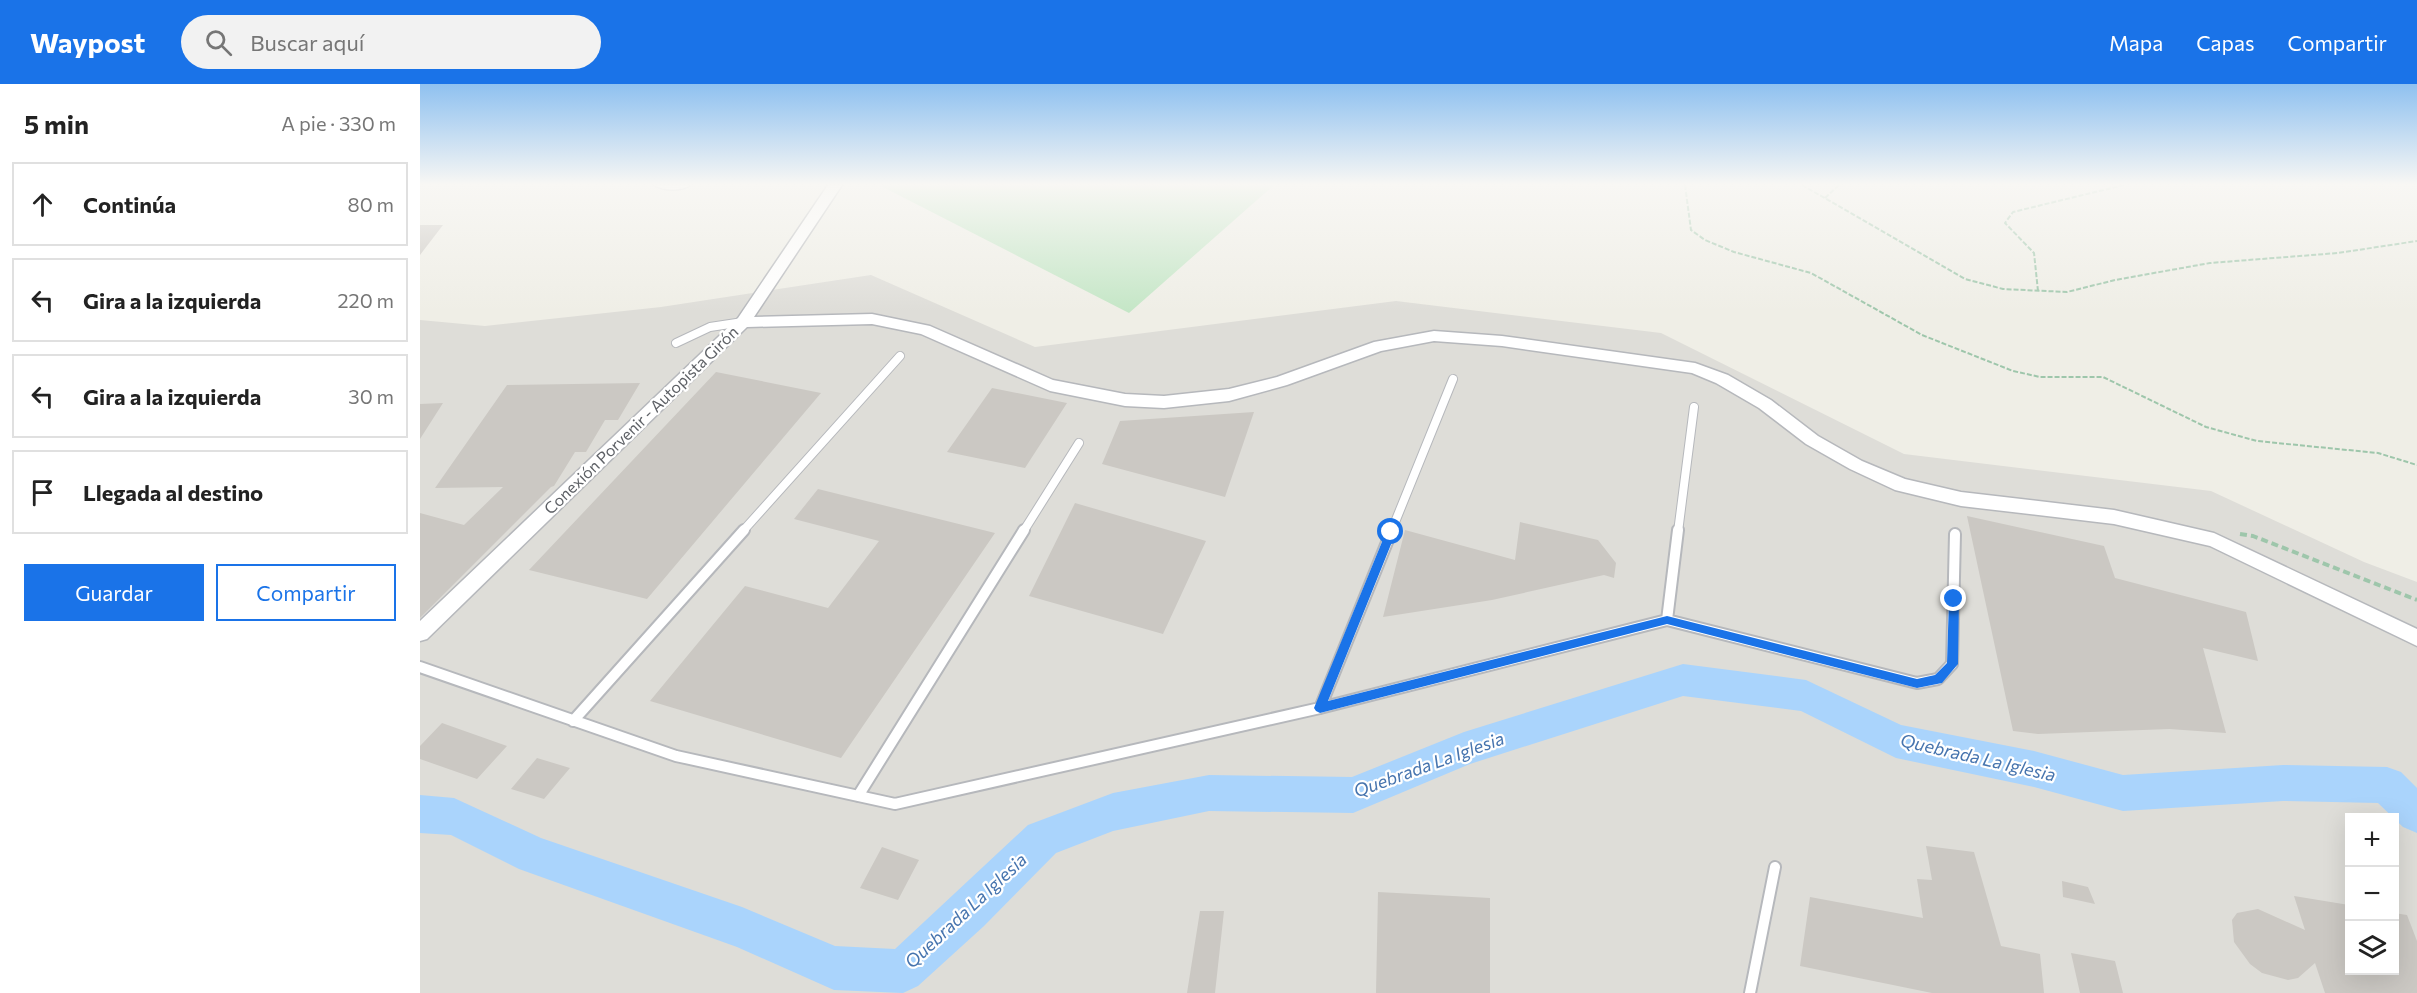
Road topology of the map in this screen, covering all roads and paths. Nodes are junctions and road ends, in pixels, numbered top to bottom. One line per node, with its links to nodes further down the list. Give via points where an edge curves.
1 (807, 227): 7 (street, Conexión Porvenir - Autopista Girón)
2 (1691, 227): 13 (path, via 1707,243 1811,273 1913,330 1987,362 2040,377 2103,377 2206,427 2257,441 2378,453)
3 (1876, 227): 6 (path, via 1965,279 2003,289)
4 (2009, 227): 6 (path, via 2034,253)
5 (2417, 241): 6 (path, via 2338,253 2210,264 2067,292)
6 (2038, 291)
7 (743, 322): 8 (lane, via 710,327); 15 (street, via 872,319 925,330 1050,385 1125,400 1164,402 1229,395 1379,346 1434,336 1502,341 1695,368 1765,404 1812,440 1856,465 1901,485 1960,498 2114,517); 18 (street, Conexión Porvenir - Autopista Girón)
8 (676, 343)
9 (900, 356): 22 (lane)
10 (1453, 378): 21 (lane)
11 (1694, 407): 17 (lane)
12 (1079, 443): 23 (lane)
13 (2417, 465)
14 (1955, 534): 17 (lane, via 1952,664 1938,680 1917,684)
15 (2214, 540): 16 (path, via 2231,532 2253,536); 19 (street)
16 (2417, 600)
17 (1667, 620): 21 (lane)
18 (420, 633)
19 (2417, 638)
20 (420, 667): 22 (lane)
21 (1320, 708): 23 (lane, via 895,804)
22 (573, 720): 23 (lane, via 675,756)
23 (858, 796)
24 (1775, 867): 25 (lane)
25 (1750, 993)

